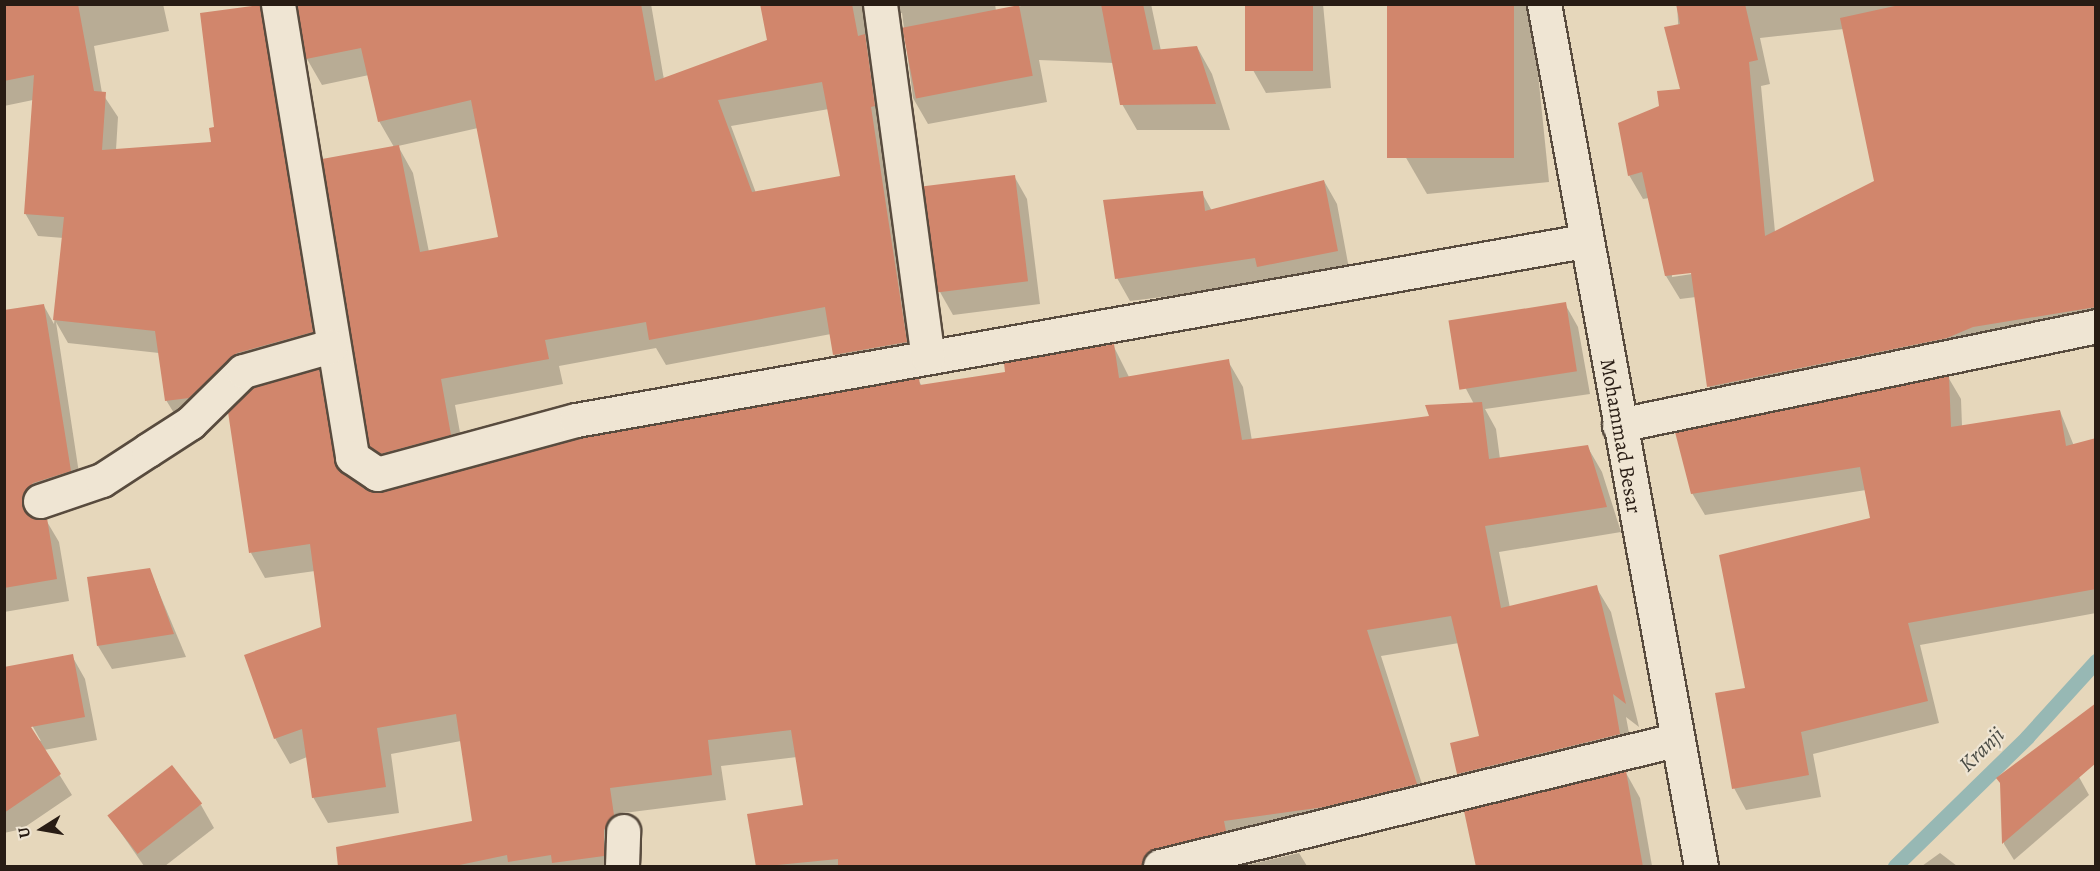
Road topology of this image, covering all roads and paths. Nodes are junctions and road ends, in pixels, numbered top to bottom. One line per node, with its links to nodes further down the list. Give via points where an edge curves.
1 (278, 4): 6 (street)
2 (880, 4): 7 (street)
3 (1544, 4): 4 (street, Mohammad Besar)
4 (1584, 241): 7 (street); 8 (street, Mohammad Besar)
5 (2096, 326): 8 (street)
6 (331, 346): 7 (street, via 352,457 377,474 576,420); 9 (street, via 243,371 190,423 102,480)
7 (928, 357)
8 (1619, 424): 10 (street, Mohammad Besar)
9 (40, 501)
10 (1675, 740): 13 (street); 14 (street, Mohammad Besar)
11 (623, 831): 12 (street)
12 (622, 867)
13 (1160, 867)
14 (1701, 867)

